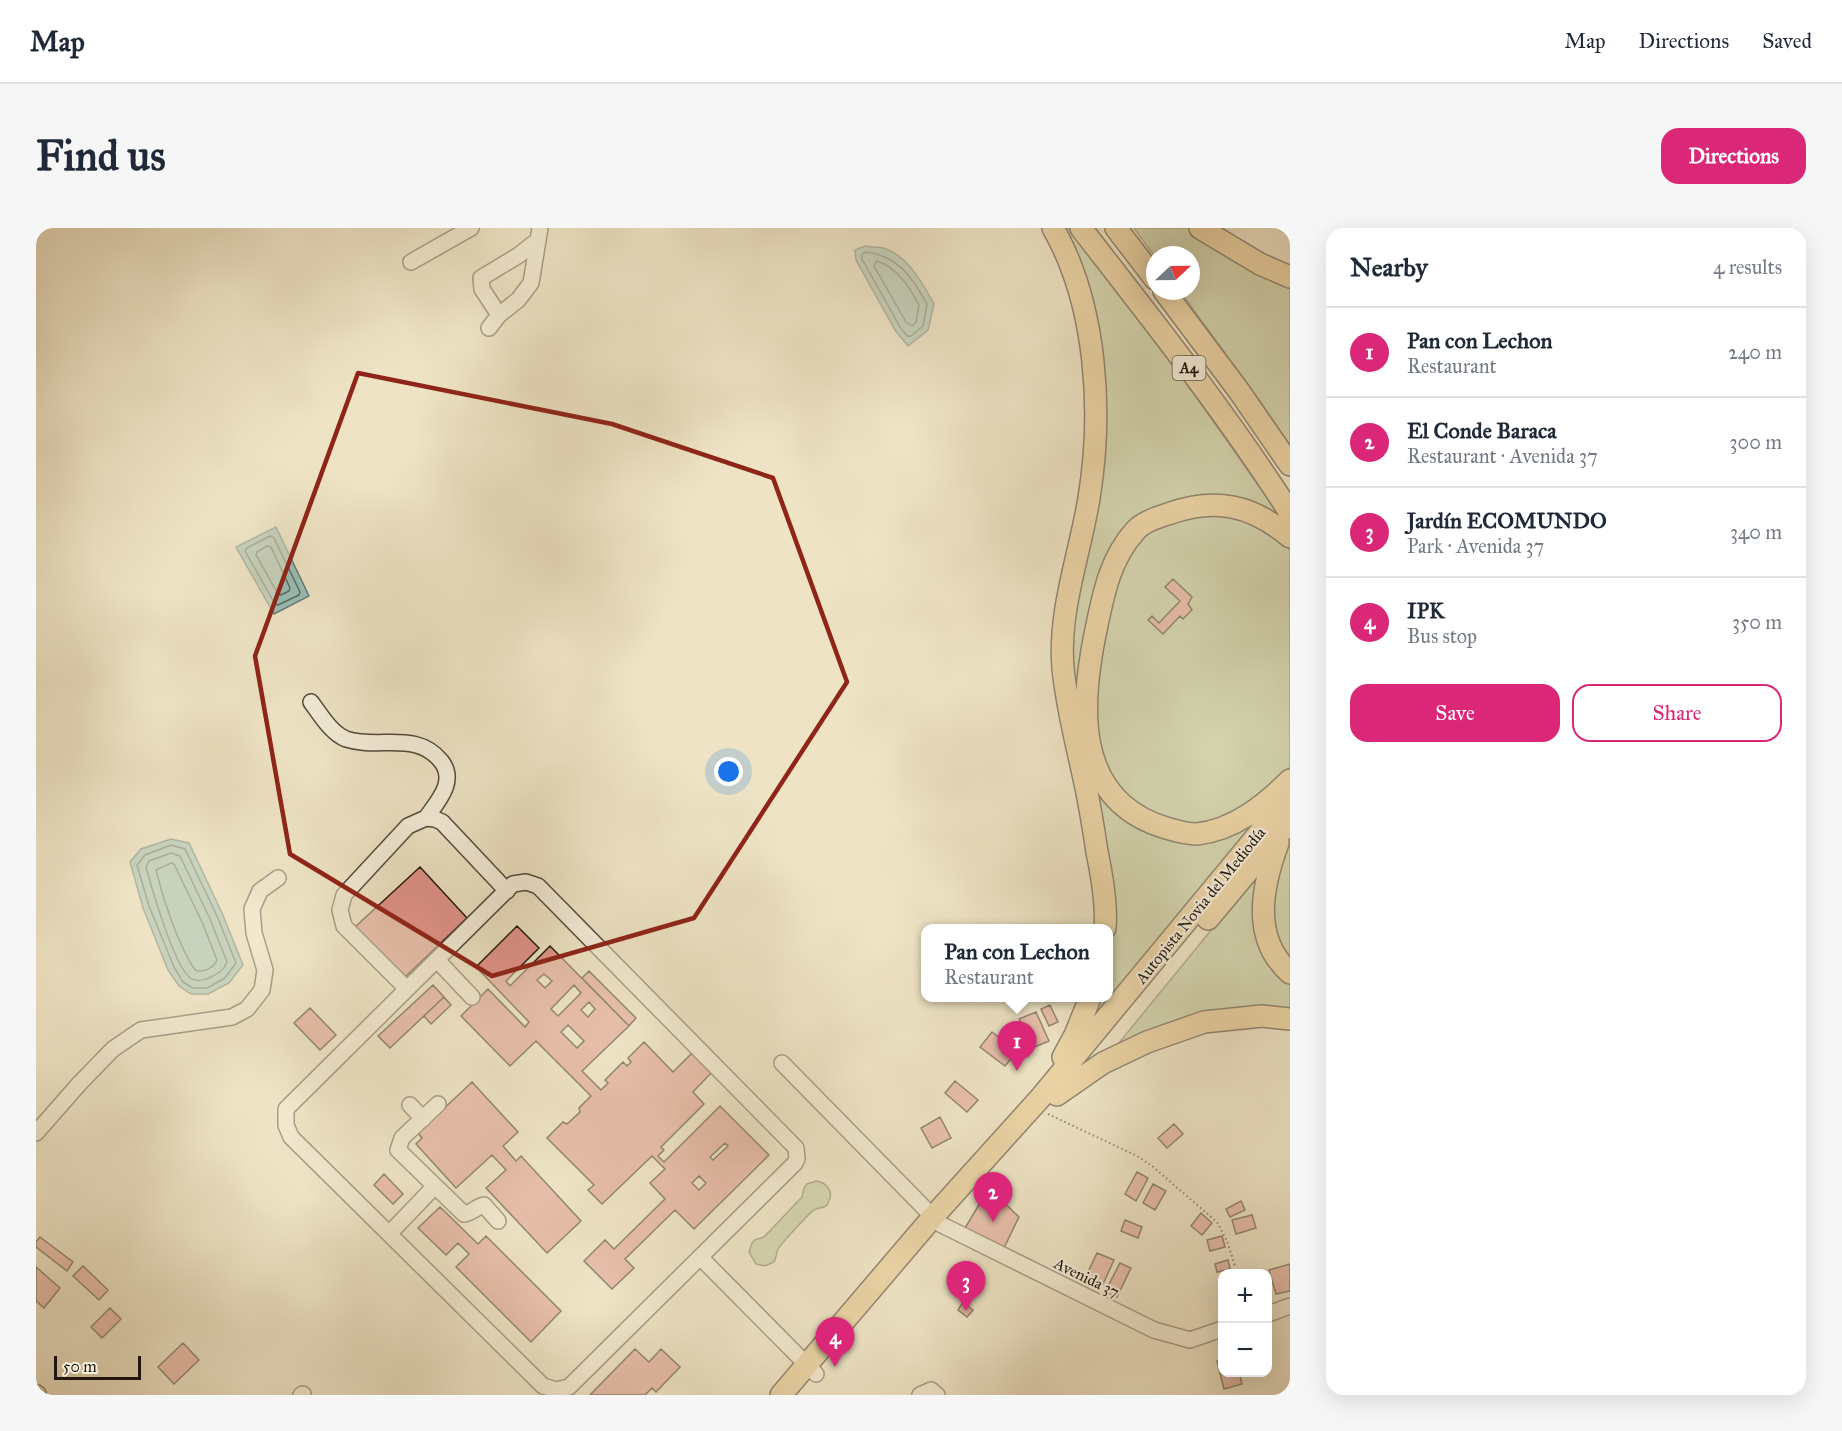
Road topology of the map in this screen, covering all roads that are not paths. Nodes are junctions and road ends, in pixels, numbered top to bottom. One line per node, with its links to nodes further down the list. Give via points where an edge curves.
1 (471, 228): 7 (street)
2 (1053, 228): 23 (highway, via 1075,279 1097,392 1089,499 1069,594 1063,645 1067,693 1102,880)
3 (1081, 228): 14 (highway, A4, via 1172,345)
4 (1116, 228): 8 (highway)
5 (1200, 228): 9 (highway)
6 (539, 234): 11 (street, via 531,283); 11 (street, via 519,255 481,278 482,289)
7 (411, 262)
8 (1146, 267)
9 (1290, 278)
10 (1171, 300): 13 (highway, A4)
11 (499, 315): 12 (street)
12 (489, 327)
13 (1290, 465)
14 (1290, 513)
15 (1290, 537): 17 (highway, via 1247,510 1226,506 1183,509 1138,528 1119,553 1106,583 1091,652 1087,734 1098,772 1119,803 1146,820 1176,831 1198,834 1225,826 1254,812)
16 (311, 702): 19 (street, via 344,738 420,744 432,751 448,776 445,791)
17 (1290, 780)
18 (1290, 796): 31 (highway, Autopista Novia del Mediodía)
19 (426, 818): 22 (street, via 441,822); 26 (street, via 408,826 344,895 340,910 344,926)
20 (1287, 824): 25 (highway, via 1264,888 1262,915 1270,947); 31 (highway, Autopista Novia del Mediodía)
21 (278, 878): 35 (street, via 260,891 252,909 254,933 265,970 262,990 247,1009 232,1017 141,1030 113,1049)
22 (507, 891): 24 (street); 40 (street, via 513,884 526,882 538,886 796,1148 795,1163)
23 (1105, 924)
24 (437, 960): 26 (street); 27 (street)
25 (1290, 973)
26 (407, 989): 39 (street, via 286,1109 291,1137)
27 (472, 998)
28 (1088, 1002): 31 (highway)
29 (1290, 1019): 31 (highway, via 1262,1016 1204,1022 1103,1063)
30 (782, 1063): 38 (street, Avenida 37)
31 (1047, 1101): 38 (highway, Autopista Novia del Mediodía)
32 (438, 1104): 34 (street)
33 (410, 1105): 34 (street)
34 (423, 1119): 36 (street, via 402,1138 399,1150)
35 (36, 1133)
36 (435, 1186): 37 (street, via 464,1214 484,1205); 39 (street)
37 (498, 1221)
38 (936, 1221): 43 (street, Avenida 37, via 1154,1330 1190,1340); 44 (highway, Autopista Novia del Mediodía)
39 (389, 1234): 40 (street, via 543,1386 556,1390 569,1387)
40 (700, 1257): 44 (street)
41 (1290, 1306): 42 (street)
42 (1272, 1313)
43 (1218, 1330)
44 (811, 1369): 45 (highway, Autopista Novia del Mediodía); 46 (highway, Autopista Novia del Mediodía)
45 (781, 1395)
46 (798, 1395)
47 (920, 1395): 48 (street, via 931,1390)
48 (937, 1395)

